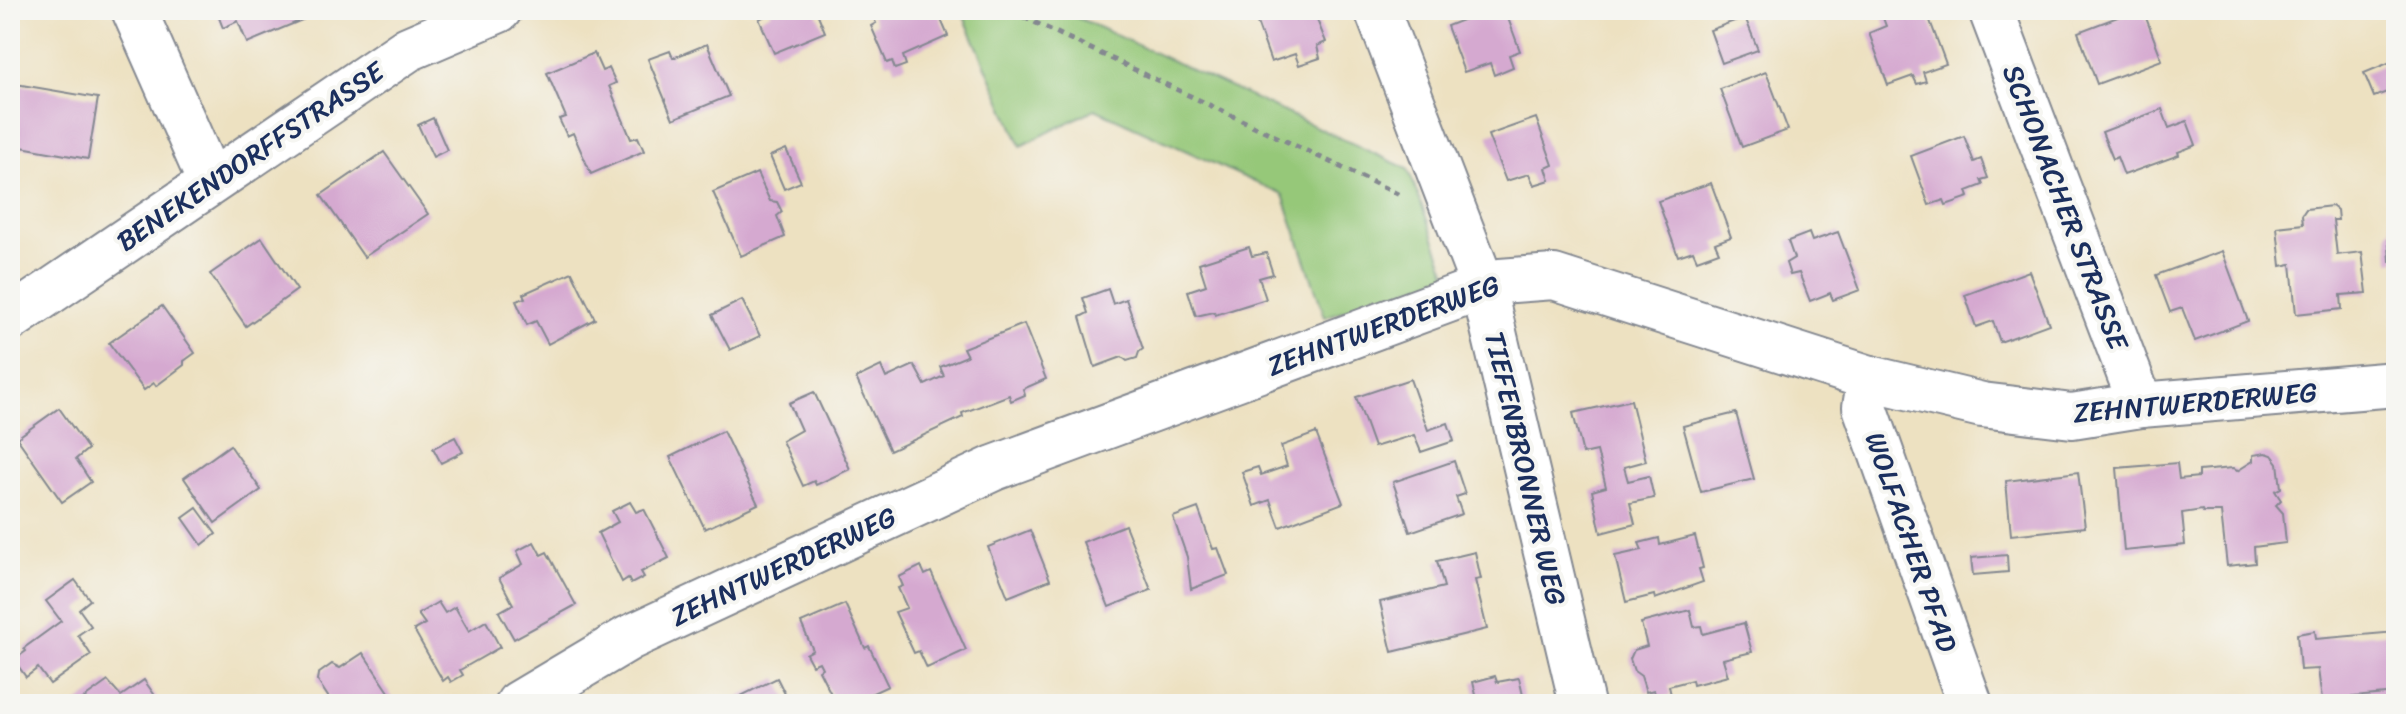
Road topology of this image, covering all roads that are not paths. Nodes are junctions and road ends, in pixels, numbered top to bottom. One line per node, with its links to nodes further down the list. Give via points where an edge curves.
1 (134, 10): 5 (street)
2 (499, 10): 5 (street, BENEKENDORFFSTRASSE, via 408,49)
3 (1377, 10): 6 (street, TIEFENBRONNER WEG)
4 (1991, 10): 10 (street, SCHONACHER STRASSE)
5 (210, 182): 7 (street, BENEKENDORFFSTRASSE)
6 (1483, 286): 8 (street, ZEHNTWERDERWEG, via 1554,277); 11 (street, ZEHNTWERDERWEG, via 994,468 629,638); 12 (street, TIEFENBRONNER WEG)
7 (10, 319)
8 (1870, 378): 10 (street, ZEHNTWERDERWEG, via 1982,405 2072,416); 13 (street, WOLFACHER PFAD, via 1865,407)
9 (2396, 384): 10 (street, ZEHNTWERDERWEG)
10 (2141, 405)
11 (518, 704)
12 (1582, 704)
13 (1970, 704)

